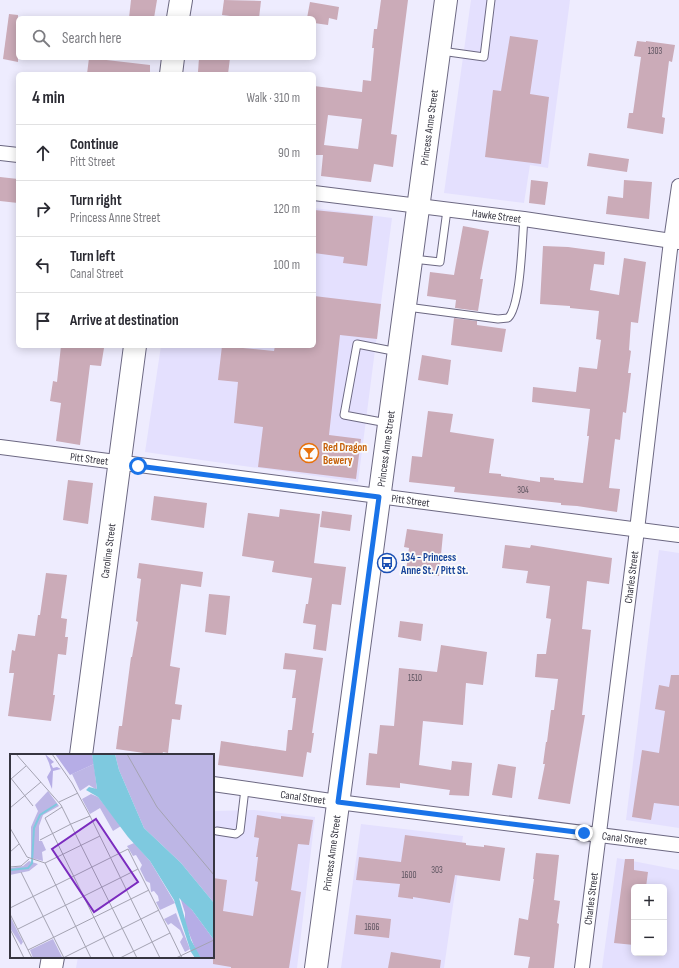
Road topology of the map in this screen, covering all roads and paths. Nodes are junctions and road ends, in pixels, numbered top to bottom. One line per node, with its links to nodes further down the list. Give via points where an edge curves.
1 (181, 0): 4 (main road)
2 (446, 0): 5 (main road, Princess Anne Street)
3 (491, 0): 5 (lane, via 484,57)
4 (178, 16)
5 (438, 50): 12 (main road, Princess Anne Street)
6 (173, 60): 7 (main road)
7 (171, 72)
8 (0, 153): 9 (street)
9 (16, 155)
10 (679, 186): 15 (street, Charles Street)
11 (316, 193): 12 (street, Hawke Street)
12 (418, 207): 13 (street, Hawke Street); 16 (main road, Princess Anne Street)
13 (447, 210): 14 (street, Hawke Street); 16 (lane, via 440,262)
14 (524, 219): 15 (street, Hawke Street); 17 (lane, via 518,288 514,307 508,318 498,319)
15 (675, 241): 24 (street, Charles Street)
16 (411, 259): 17 (main road, Princess Anne Street)
17 (405, 306): 19 (main road, Princess Anne Street)
18 (135, 348): 22 (main road, Caroline Street)
19 (399, 352): 20 (main road, Princess Anne Street); 20 (lane, via 357,344 344,416)
20 (389, 424): 23 (main road, Princess Anne Street)
21 (0, 447): 22 (street, Pitt Street)
22 (119, 464): 23 (street, Pitt Street); 26 (main road, Caroline Street)
23 (379, 497): 24 (street, Pitt Street); 29 (main road, Princess Anne Street)
24 (637, 530): 25 (street, Pitt Street); 31 (street, Charles Street)
25 (679, 535)
26 (81, 754)
27 (214, 784): 28 (street, Canal Street)
28 (246, 789): 29 (street, Canal Street); 30 (lane, via 240,831 236,834)
29 (338, 802): 31 (street, Canal Street); 35 (main road, Princess Anne Street)
30 (217, 831)
31 (599, 835): 32 (street, Canal Street); 36 (street, Charles Street)
32 (679, 846)
33 (53, 958): 34 (main road)
34 (51, 968)
35 (316, 968)
36 (582, 968)

